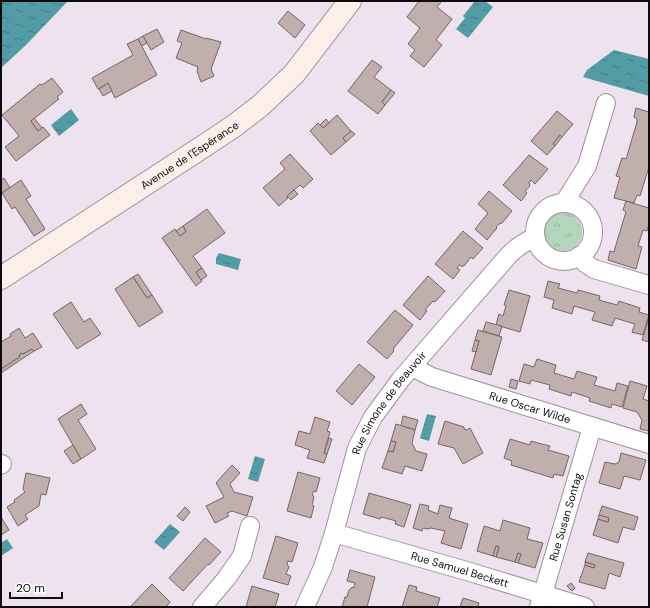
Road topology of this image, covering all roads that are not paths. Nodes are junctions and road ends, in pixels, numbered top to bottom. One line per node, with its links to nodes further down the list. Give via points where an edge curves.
1 (350, 1): 6 (street, Avenue de l'Espérance, via 294,74 255,110 218,137)
2 (606, 103): 3 (street, via 587,166)
3 (564, 203): 4 (street, via 555,204 541,214 537,221); 5 (street, via 581,208 591,223 591,242)
4 (535, 237): 5 (street, via 544,253 552,258 570,260); 8 (street, Rue Simone de Beauvoir, via 524,242 508,256)
5 (579, 256): 7 (street, via 594,269)
6 (1, 278)
7 (649, 285)
8 (412, 367): 9 (street, Rue Oscar Wilde, via 432,377); 12 (street, Rue Simone de Beauvoir, via 374,417 357,448)
9 (592, 427): 10 (street, Rue Oscar Wilde); 13 (street, Rue Susan Sontag)
10 (649, 444)
11 (250, 526): 14 (street, via 242,556)
12 (334, 533): 13 (street, Rue Samuel Beckett, via 470,572); 15 (street, Rue Simone de Beauvoir, via 323,567)
13 (541, 601): 16 (street, Rue Samuel Beckett)
14 (202, 607)
15 (305, 607)
16 (585, 607)

